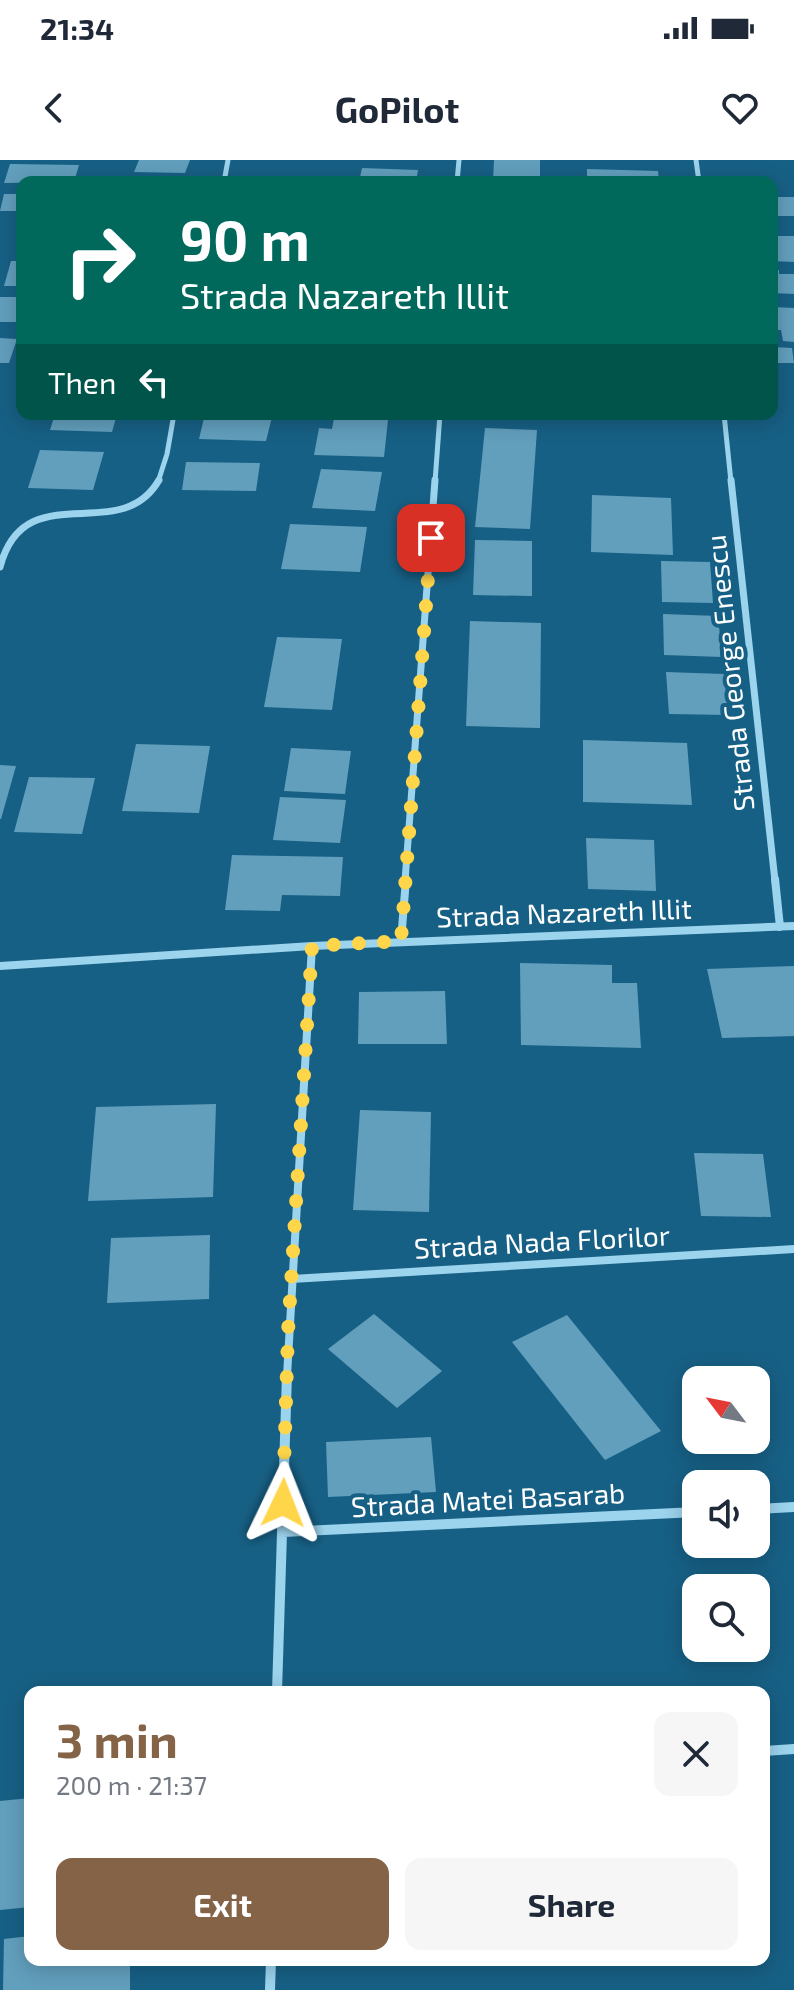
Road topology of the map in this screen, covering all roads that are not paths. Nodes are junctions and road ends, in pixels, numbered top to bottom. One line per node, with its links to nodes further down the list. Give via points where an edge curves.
1 (173, 420): 4 (street, via 161,475 152,491 125,510 23,525 7,544)
2 (440, 420): 7 (street)
3 (725, 420): 6 (street, Strada George Enescu)
4 (0, 567)
5 (794, 926): 6 (street, Strada Nazareth Illit)
6 (780, 927): 7 (street, Strada Nazareth Illit)
7 (401, 941): 8 (street, Strada Nazareth Illit)
8 (312, 946): 9 (street, Strada Nazareth Illit); 11 (street)
9 (0, 966)
10 (794, 1249): 11 (street, Strada Nada Florilor)
11 (292, 1279): 15 (street)
12 (794, 1507): 13 (street)
13 (770, 1508)
14 (682, 1513): 15 (street, Strada Matei Basarab)
15 (283, 1532): 16 (street)
16 (277, 1686)
17 (794, 1749): 18 (street)
18 (770, 1751)
19 (271, 1966): 20 (street)
20 (270, 1990)

